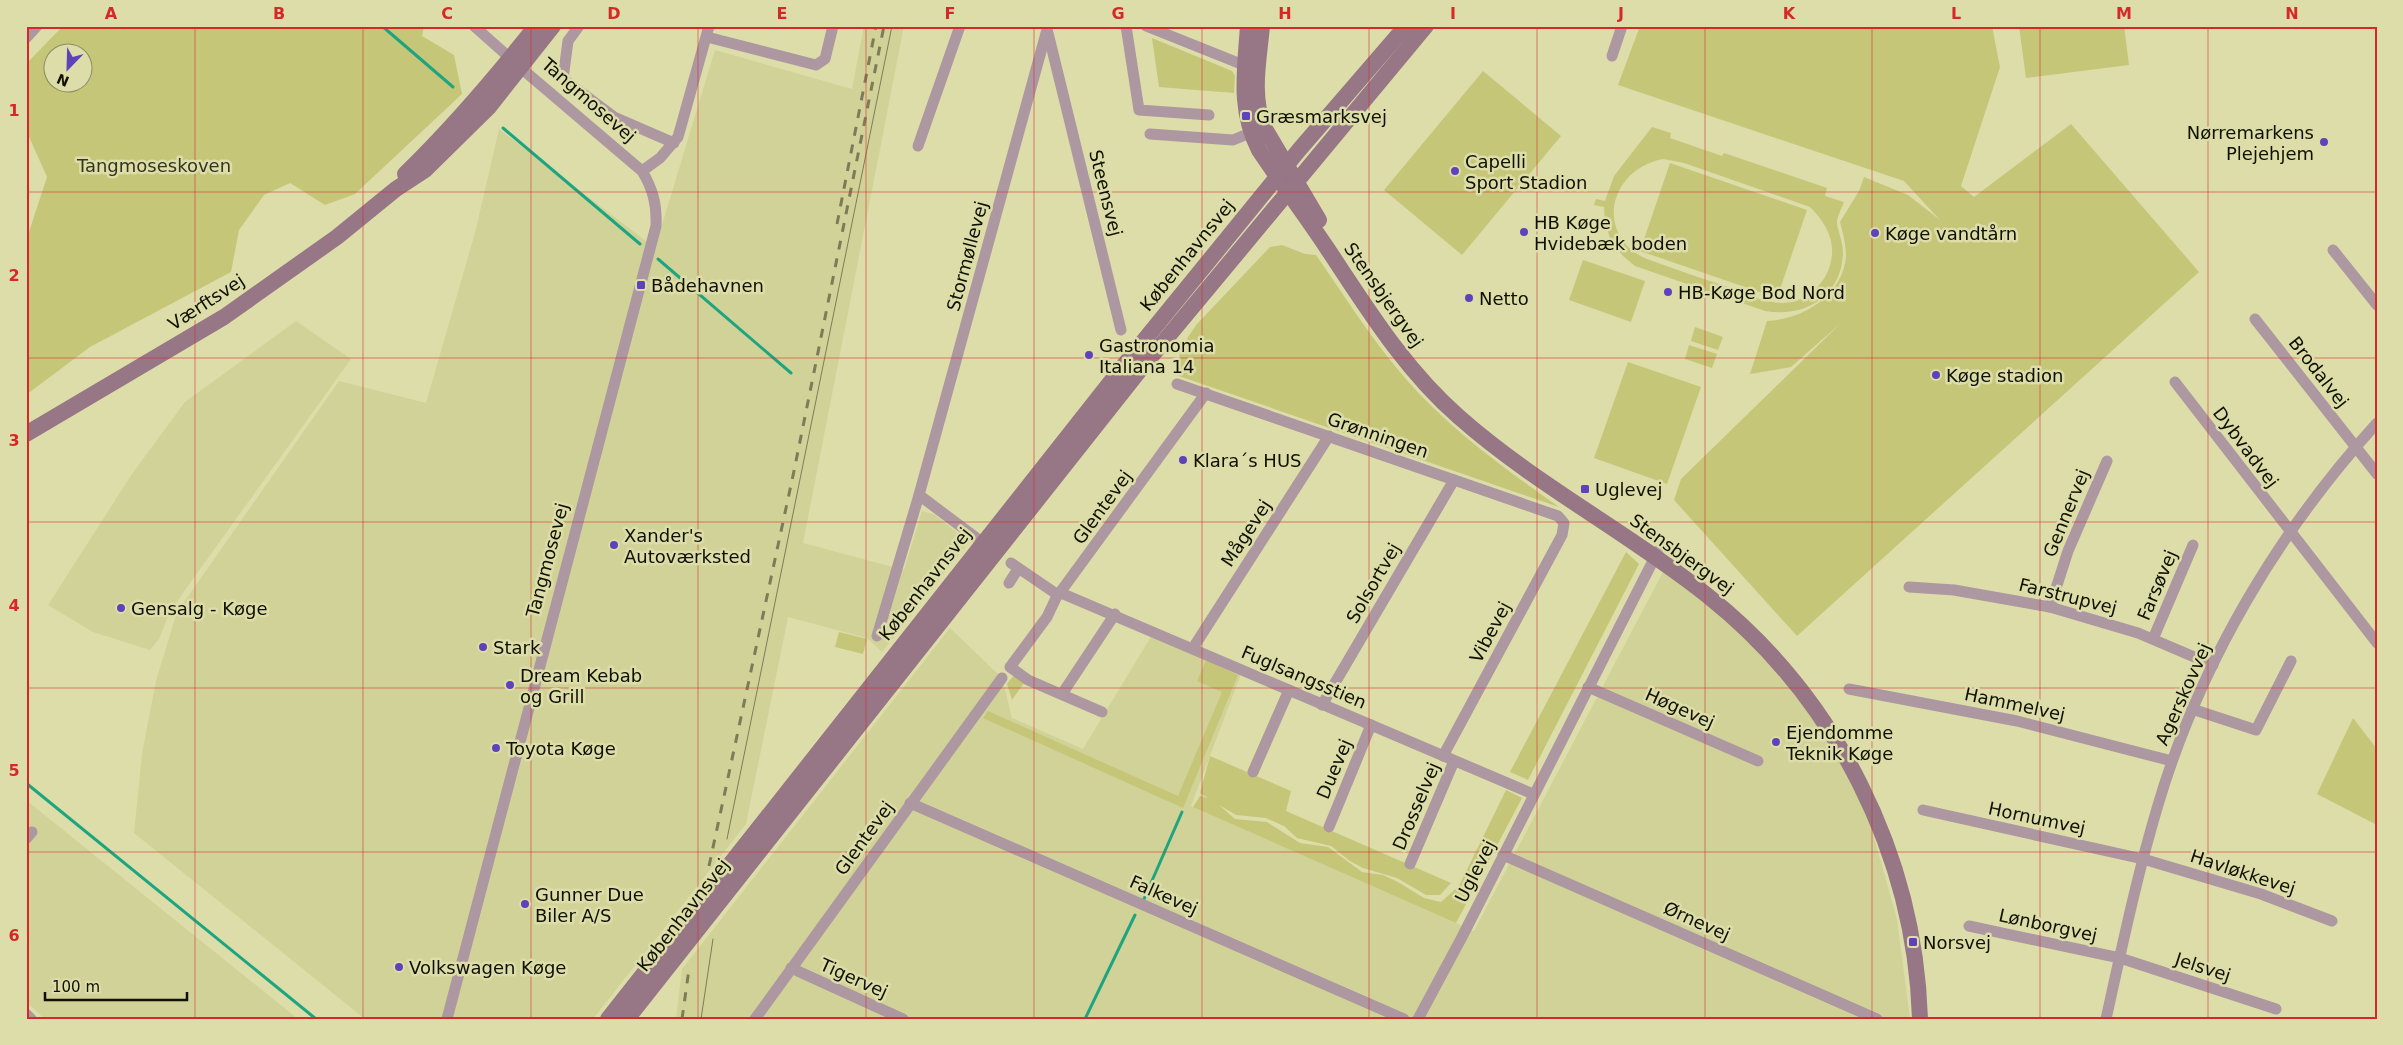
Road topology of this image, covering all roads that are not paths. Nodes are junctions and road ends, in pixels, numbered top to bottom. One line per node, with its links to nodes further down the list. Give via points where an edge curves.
1 (37, 26): 17 (street)
2 (474, 26): 19 (street)
3 (536, 26): 19 (street, Værftsvej)
4 (553, 26): 19 (street, Værftsvej)
5 (579, 26): 26 (street, Tangmosevej, via 568,41 563,79 614,117)
6 (833, 26): 16 (street, via 825,59 816,66)
7 (960, 26): 27 (street)
8 (1126, 26): 23 (street, via 1138,110)
9 (1146, 26): 22 (street)
10 (1248, 26): 22 (street)
11 (1262, 26): 22 (street)
12 (1406, 26): 28 (street, Københavnsvej)
13 (1426, 26): 30 (street, Københavnsvej)
14 (1622, 26): 18 (street)
15 (1048, 29): 20 (street, Steensvej); 21 (street, Stormøllevej)
16 (708, 32): 26 (street, via 683,123)
17 (26, 38)
18 (1612, 56)
19 (516, 63): 29 (street, Tangmosevej); 39 (street, Værftsvej, via 489,107 453,144 425,170 337,237 224,316)
20 (1056, 65): 21 (street); 34 (street, Steensvej)
21 (1038, 66): 45 (street, Stormøllevej)
22 (1252, 69): 24 (street, via 1245,110); 28 (street, via 1258,113)
23 (1209, 115)
24 (1250, 133): 25 (street, via 1233,140); 28 (street, via 1259,150)
25 (1150, 134)
26 (674, 142): 29 (street)
27 (918, 146)
28 (1282, 171): 30 (street, Stensbjergvej); 48 (street, Københavnsvej)
29 (642, 172): 90 (street, Tangmosevej, via 652,187 657,211 656,226)
30 (1292, 186): 50 (street, Stensbjergvej, via 1411,357 1464,410); 92 (street, Københavnsvej, via 1136,375)
31 (2334, 250): 32 (street)
32 (2377, 305)
33 (2255, 319): 41 (street, Brodalvej)
34 (1121, 330)
35 (2175, 382): 47 (street, Dybvadvej)
36 (1177, 384): 37 (street, Grønningen)
37 (1206, 393): 40 (street, Grønningen); 53 (street, Glentevej)
38 (2377, 423): 41 (street, Agerskovvej)
39 (26, 434)
40 (1329, 436): 44 (street, Grønningen); 59 (street, Mågevej)
41 (2355, 447): 43 (street, Brodalvej); 47 (street, Agerskovvej)
42 (2107, 461): 54 (street, Gennervej, via 2068,551)
43 (2377, 474)
44 (1454, 480): 46 (street, Grønningen, via 1558,516); 67 (street, Solsortvej)
45 (919, 495): 48 (street); 56 (street, Stormøllevej)
46 (1564, 523): 71 (street, Vibevej, via 1562,535)
47 (2290, 533): 58 (street, Dybvadvej); 61 (street, Agerskovvej, via 2240,611)
48 (983, 542): 91 (street, Københavnsvej)
49 (2193, 545): 57 (street, Farsøvej)
50 (1657, 554): 63 (street, Uglevej); 98 (street, Stensbjergvej, via 1751,633 1790,676 1839,745 1867,797 1904,900 1914,946); 99 (street, Stensbjergvej, via 1712,588 1758,627 1794,666 1847,740 1892,834 1912,899 1922,945)
51 (1009, 583): 53 (street, Fuglsangsstien, via 1015,566)
52 (1909, 587): 54 (street, Farstrupvej, via 1954,590)
53 (1060, 594): 55 (street, Fuglsangsstien); 66 (street, Glentevej, via 1010,667 1028,680)
54 (2050, 607): 57 (street, Farstrupvej)
55 (1115, 614): 59 (street, Fuglsangsstien); 66 (street)
56 (878, 636)
57 (2153, 639): 61 (street, Farstrupvej)
58 (2377, 643)
59 (1194, 648): 65 (street, Fuglsangsstien)
60 (2291, 661): 68 (street, via 2256,730)
61 (2213, 665): 68 (street, Agerskovvej)
62 (1002, 678): 77 (street, Glentevej)
63 (1588, 687): 73 (street, Høgevej); 76 (street, Uglevej)
64 (1849, 689): 74 (street, Hammelvej, via 2017,721)
65 (1289, 690): 67 (street, Fuglsangsstien); 75 (street)
66 (1062, 694): 69 (street)
67 (1322, 705): 70 (street, Fuglsangsstien)
68 (2192, 709): 74 (street, Agerskovvej)
69 (1102, 712)
70 (1371, 726): 71 (street, Fuglsangsstien); 79 (street, Duevej)
71 (1443, 756): 72 (street, Fuglsangsstien)
72 (1454, 761): 76 (street, Fuglsangsstien); 82 (street, Drosselvej)
73 (1758, 761)
74 (2172, 762): 81 (street, Agerskovvej)
75 (1253, 772)
76 (1534, 794): 80 (street, Uglevej)
77 (910, 803): 86 (street, Glentevej); 95 (street, Falkevej)
78 (1922, 810): 81 (street, Hornumvej)
79 (1328, 827)
80 (1502, 855): 96 (street, Uglevej); 97 (street, Ørnevej)
81 (2143, 859): 83 (street, Havløkkevej, via 2261,894); 85 (street, Agerskovvej)
82 (1410, 864)
83 (2332, 921)
84 (1969, 926): 85 (street, Lønborgvej)
85 (2120, 958): 87 (street, Jelsvej); 100 (street, Agerskovvej)
86 (791, 968): 93 (street, Glentevej); 94 (street, Tigervej)
87 (2276, 1009)
88 (26, 1014): 89 (street)
89 (31, 1019)
90 (447, 1019)
91 (608, 1019)
92 (627, 1019)
93 (755, 1019)
94 (903, 1019)
95 (1404, 1019)
96 (1418, 1019)
97 (1877, 1019)
98 (1920, 1019)
99 (1928, 1019)
100 (2106, 1019)

